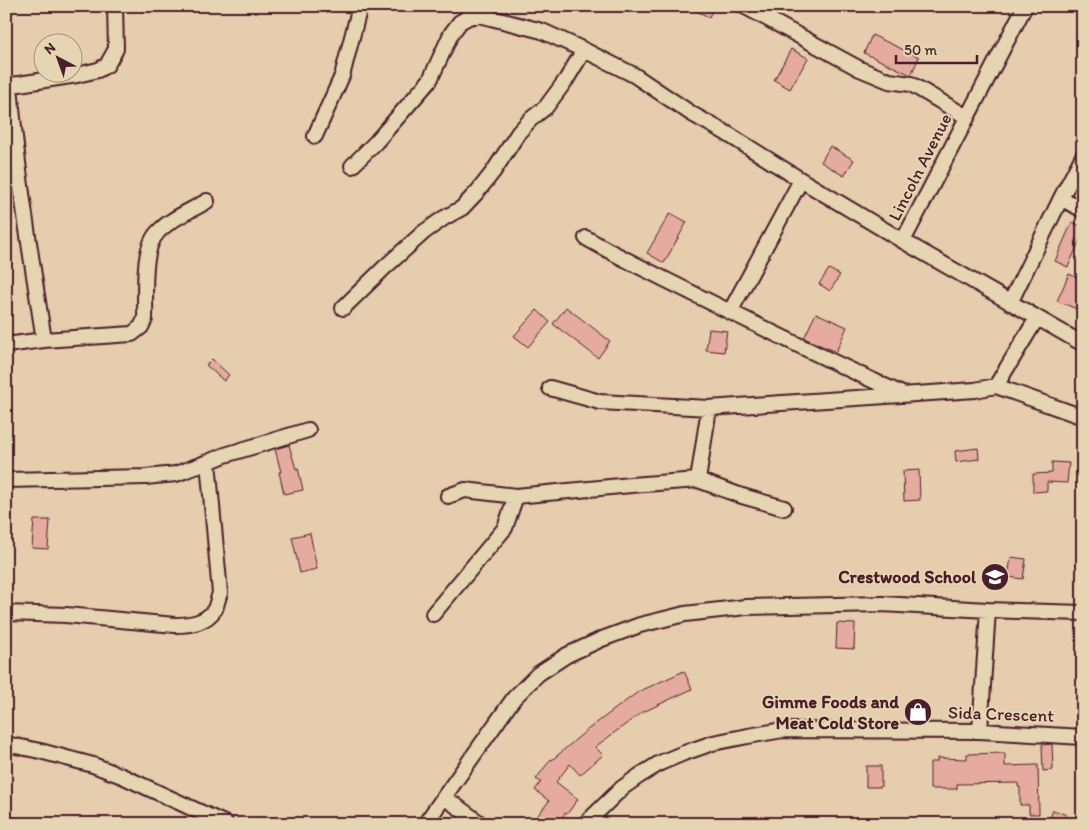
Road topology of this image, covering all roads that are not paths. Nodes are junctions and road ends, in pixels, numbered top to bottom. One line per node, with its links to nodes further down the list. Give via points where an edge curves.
1 (115, 6): 6 (street, via 116,49 107,65 98,70)
2 (360, 6): 8 (street, via 342,76)
3 (744, 6): 7 (street, via 860,69 889,81 911,84)
4 (1025, 6): 7 (street, Lincoln Avenue)
5 (584, 50): 10 (street, via 542,31 479,15 469,17 460,22 451,34 430,80); 11 (street, via 634,75); 18 (street, via 546,107 519,132 478,191 462,208 424,232)
6 (8, 86): 21 (street)
7 (967, 117): 16 (street, Lincoln Avenue)
8 (315, 136)
9 (1083, 156): 12 (street)
10 (352, 166)
11 (802, 180): 16 (street); 19 (street)
12 (1061, 198): 14 (street); 17 (street)
13 (207, 202): 21 (street, via 171,221 157,233 150,245 146,260 145,319 141,327 132,334)
14 (1083, 210)
15 (586, 238): 19 (street)
16 (903, 241): 17 (street, Lincoln Avenue)
17 (1010, 302): 20 (street, Lincoln Avenue)
18 (343, 308)
19 (730, 312): 26 (street)
20 (1037, 318): 22 (street, Lincoln Avenue); 24 (street)
21 (44, 340): 23 (street)
22 (1083, 344)
23 (6, 345)
24 (996, 386): 26 (street); 28 (street)
25 (550, 388): 27 (street, via 600,402)
26 (903, 395): 27 (street)
27 (708, 408): 32 (street)
28 (1083, 417)
29 (308, 430): 30 (street)
30 (208, 462): 31 (street, via 176,474 145,477); 37 (street, via 220,593 215,608 204,620 190,625 175,625)
31 (6, 480)
32 (698, 480): 34 (street); 35 (street)
33 (448, 496): 34 (street, via 465,490)
34 (516, 496): 39 (street, via 505,528)
35 (784, 508)
36 (988, 610): 38 (street); 40 (street); 43 (street, via 882,604 746,607 685,614 640,625 567,655 538,674 514,698)
37 (6, 613)
38 (1083, 613)
39 (433, 614)
40 (980, 731): 41 (street, Sida Crescent); 47 (street, Sida Crescent, via 783,730 713,744 684,753 640,776 622,788)
41 (1083, 737)
42 (6, 744): 44 (street, via 92,765)
43 (444, 797): 45 (street); 46 (street)
44 (226, 824)
45 (425, 824)
46 (481, 824)
47 (585, 824)

